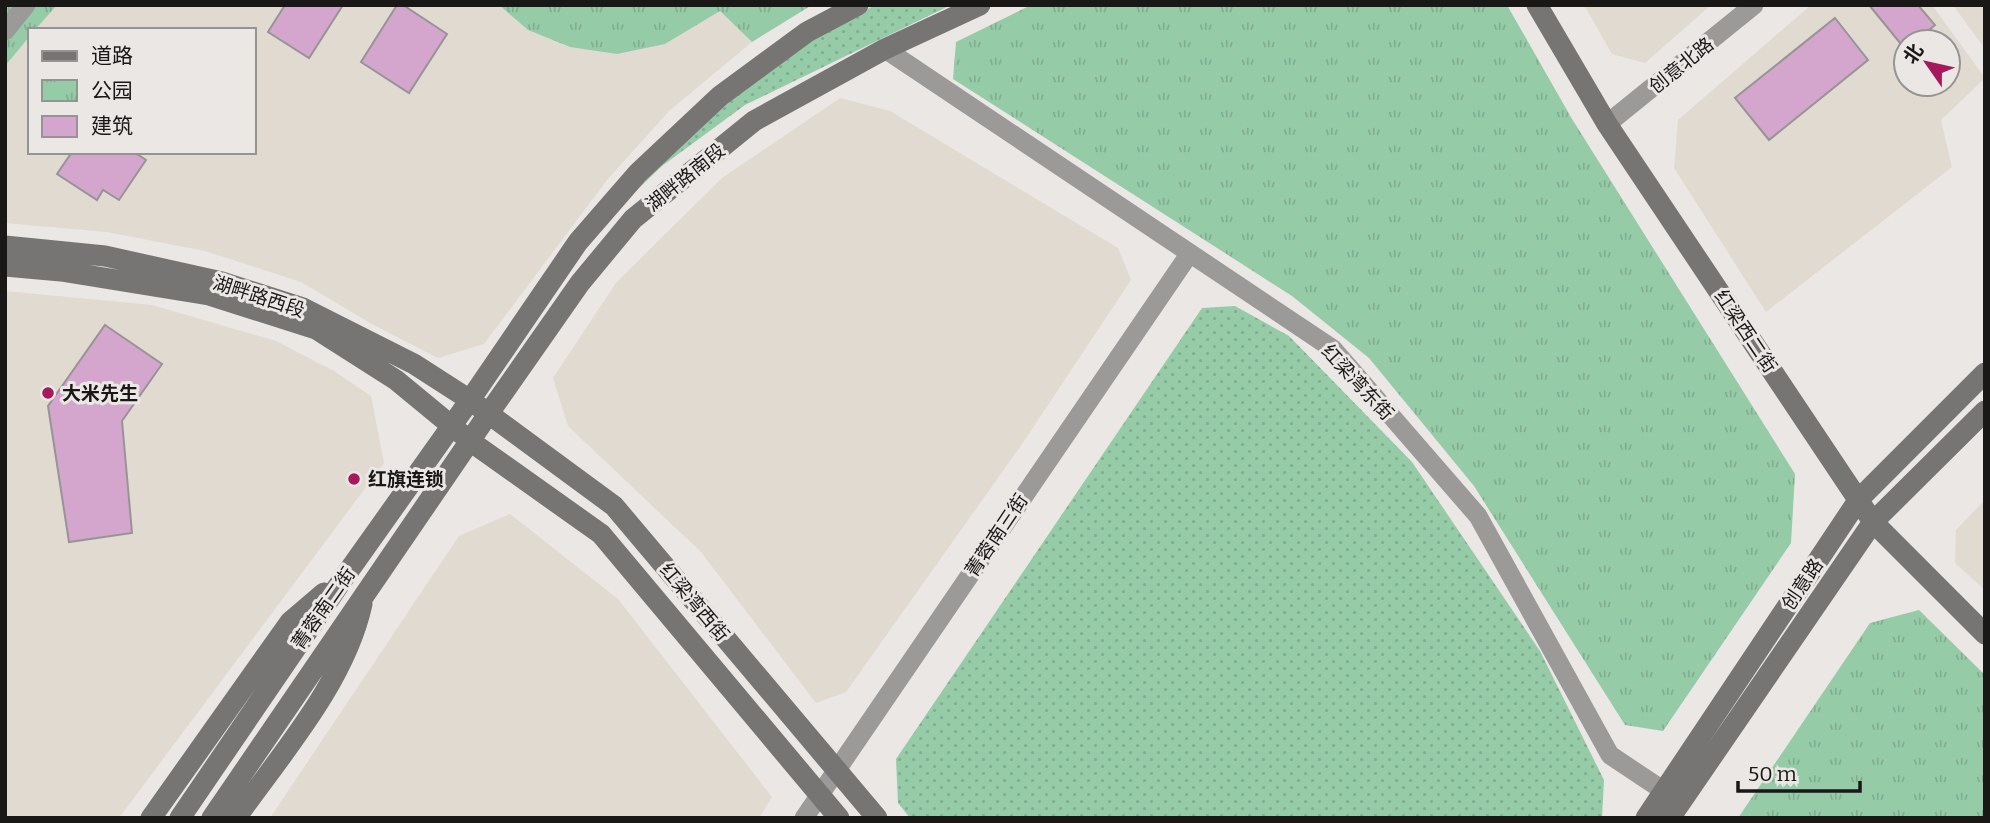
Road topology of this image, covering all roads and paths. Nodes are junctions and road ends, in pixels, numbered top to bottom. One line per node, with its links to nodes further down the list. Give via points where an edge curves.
1 (26, 5): 6 (street)
2 (858, 5): 13 (street, 湖畔路南段, via 807,32 720,96 638,173 579,242)
3 (980, 5): 7 (street, 湖畔路南段)
4 (1537, 5): 8 (street, 红梁西二街)
5 (1754, 5): 8 (street, 创意北路)
6 (5, 31)
7 (885, 49): 10 (street, 红梁湾东街); 15 (street, 湖畔路南段, via 754,121 633,219 580,283)
8 (1607, 124): 18 (street, 红梁西二街)
9 (5, 246): 13 (street, 湖畔路西段, via 105,256 222,282 303,308 414,364)
10 (1189, 253): 23 (street, 菁蓉南三街); 25 (street, 红梁湾东街, via 1333,349 1478,516 1610,755)
11 (5, 266): 16 (street, 湖畔路西段, via 209,295 316,329 396,380)
12 (1985, 373): 18 (street, 创意路)
13 (470, 400): 15 (street, 湖畔路西段); 16 (street, 菁蓉南二街)
14 (1985, 411): 19 (street, 创意路)
15 (489, 412): 17 (street, 湖畔路南段); 23 (street, 红梁湾西街, via 614,506)
16 (452, 426): 17 (street, 湖畔路西段); 20 (street, 菁蓉南二街)
17 (470, 441): 21 (street, 菁蓉南二街); 24 (street, 红梁湾西街, via 601,534)
18 (1858, 499): 19 (street, 红梁西二街); 25 (street, 创意路)
19 (1873, 522): 22 (street, 红梁西二街); 25 (street, 创意路)
20 (345, 576): 26 (street, via 290,622); 27 (street, 菁蓉南二街)
21 (364, 593): 28 (street, 菁蓉南二街); 29 (street, via 355,632 327,689)
22 (1985, 634)
23 (836, 769): 24 (street, 菁蓉南三街); 32 (street, 红梁湾西街)
24 (819, 795): 30 (street, 菁蓉南三街); 31 (street, 红梁湾西街)
25 (1671, 804): 33 (street, 创意路)
26 (151, 818)
27 (180, 818)
28 (212, 818)
29 (236, 818)
30 (804, 818)
31 (839, 818)
32 (877, 818)
33 (1646, 818)

